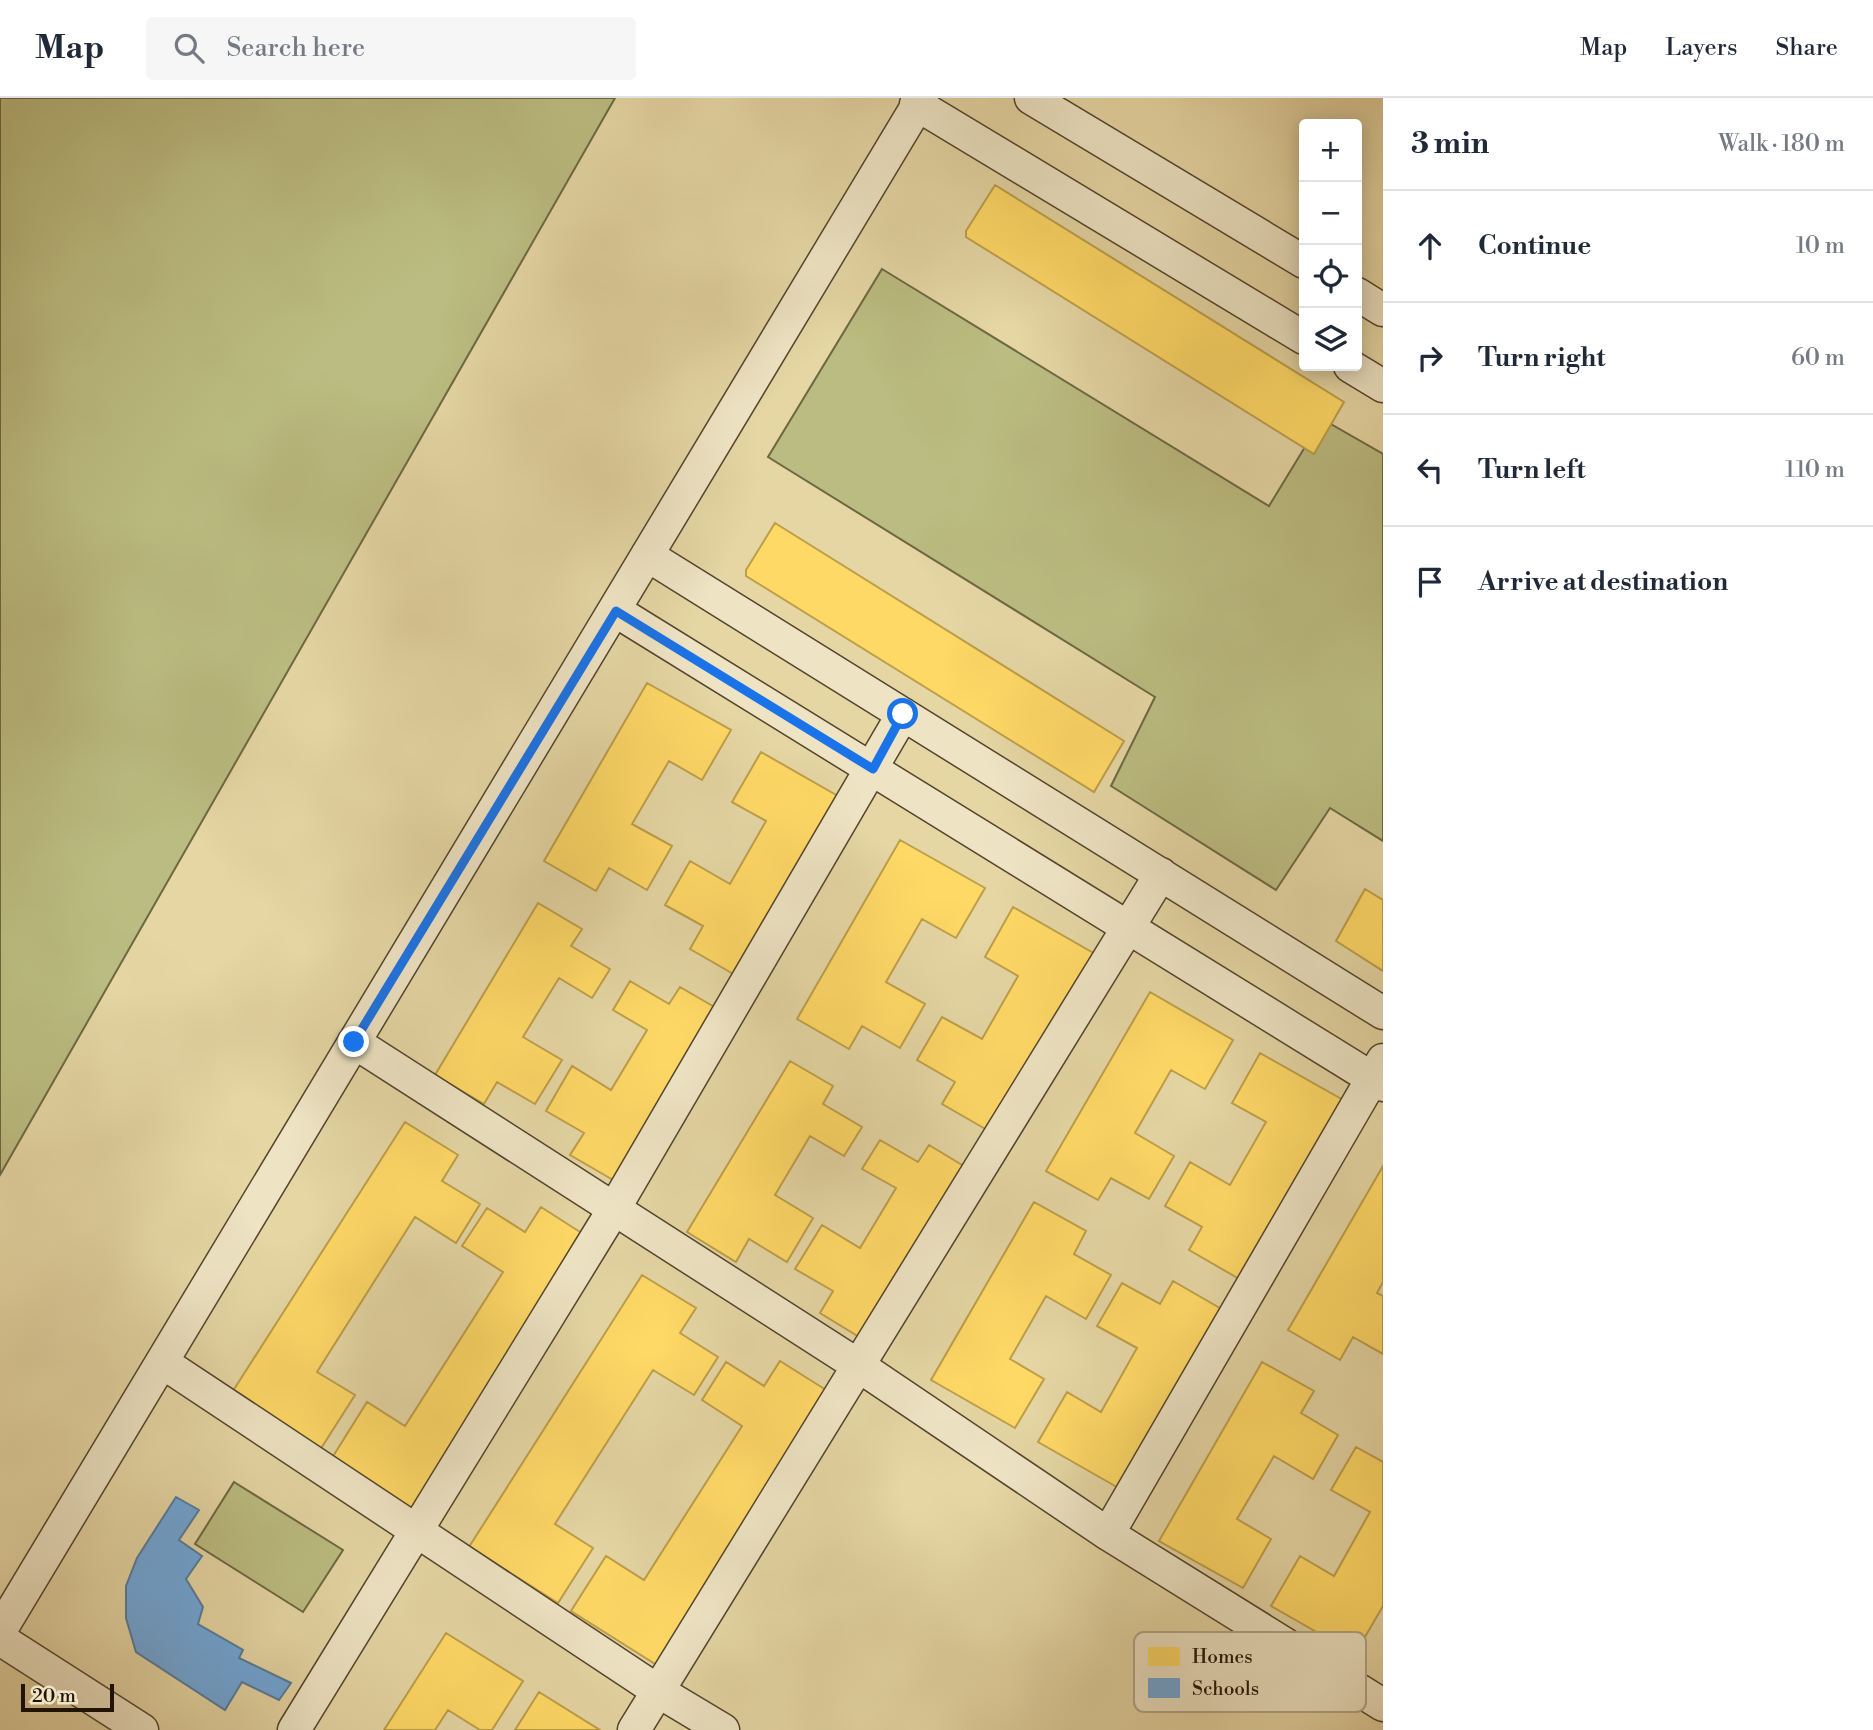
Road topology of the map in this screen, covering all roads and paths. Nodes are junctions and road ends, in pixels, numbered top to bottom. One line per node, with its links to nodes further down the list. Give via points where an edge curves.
1 (1031, 98): 3 (street)
2 (919, 101): 6 (street); 9 (street)
3 (1299, 259)
4 (1362, 297): 5 (street)
5 (1383, 310)
6 (1299, 335)
7 (1358, 371): 8 (street)
8 (1383, 386)
9 (647, 555): 10 (street); 11 (street)
10 (616, 611): 12 (street); 16 (street)
11 (903, 714): 12 (street); 13 (street)
12 (873, 769): 14 (street); 18 (street)
13 (1161, 874): 14 (street); 15 (street)
14 (1127, 928): 17 (street); 20 (street)
15 (1383, 1013)
16 (354, 1042): 18 (street); 19 (street)
17 (1379, 1074): 22 (street)
18 (614, 1209): 20 (street); 21 (street)
19 (162, 1363): 21 (street); 23 (street)
20 (859, 1366): 22 (street); 26 (street)
21 (417, 1531): 26 (street); 31 (street)
22 (1108, 1534): 24 (street)
23 (0, 1631)
24 (1266, 1632)
25 (0, 1639): 30 (street)
26 (658, 1691): 32 (street); 33 (street)
27 (1366, 1694): 28 (street)
28 (1383, 1705)
29 (1383, 1713): 34 (street)
30 (142, 1730)
31 (294, 1730)
32 (634, 1730)
33 (723, 1730)
34 (1372, 1730)

